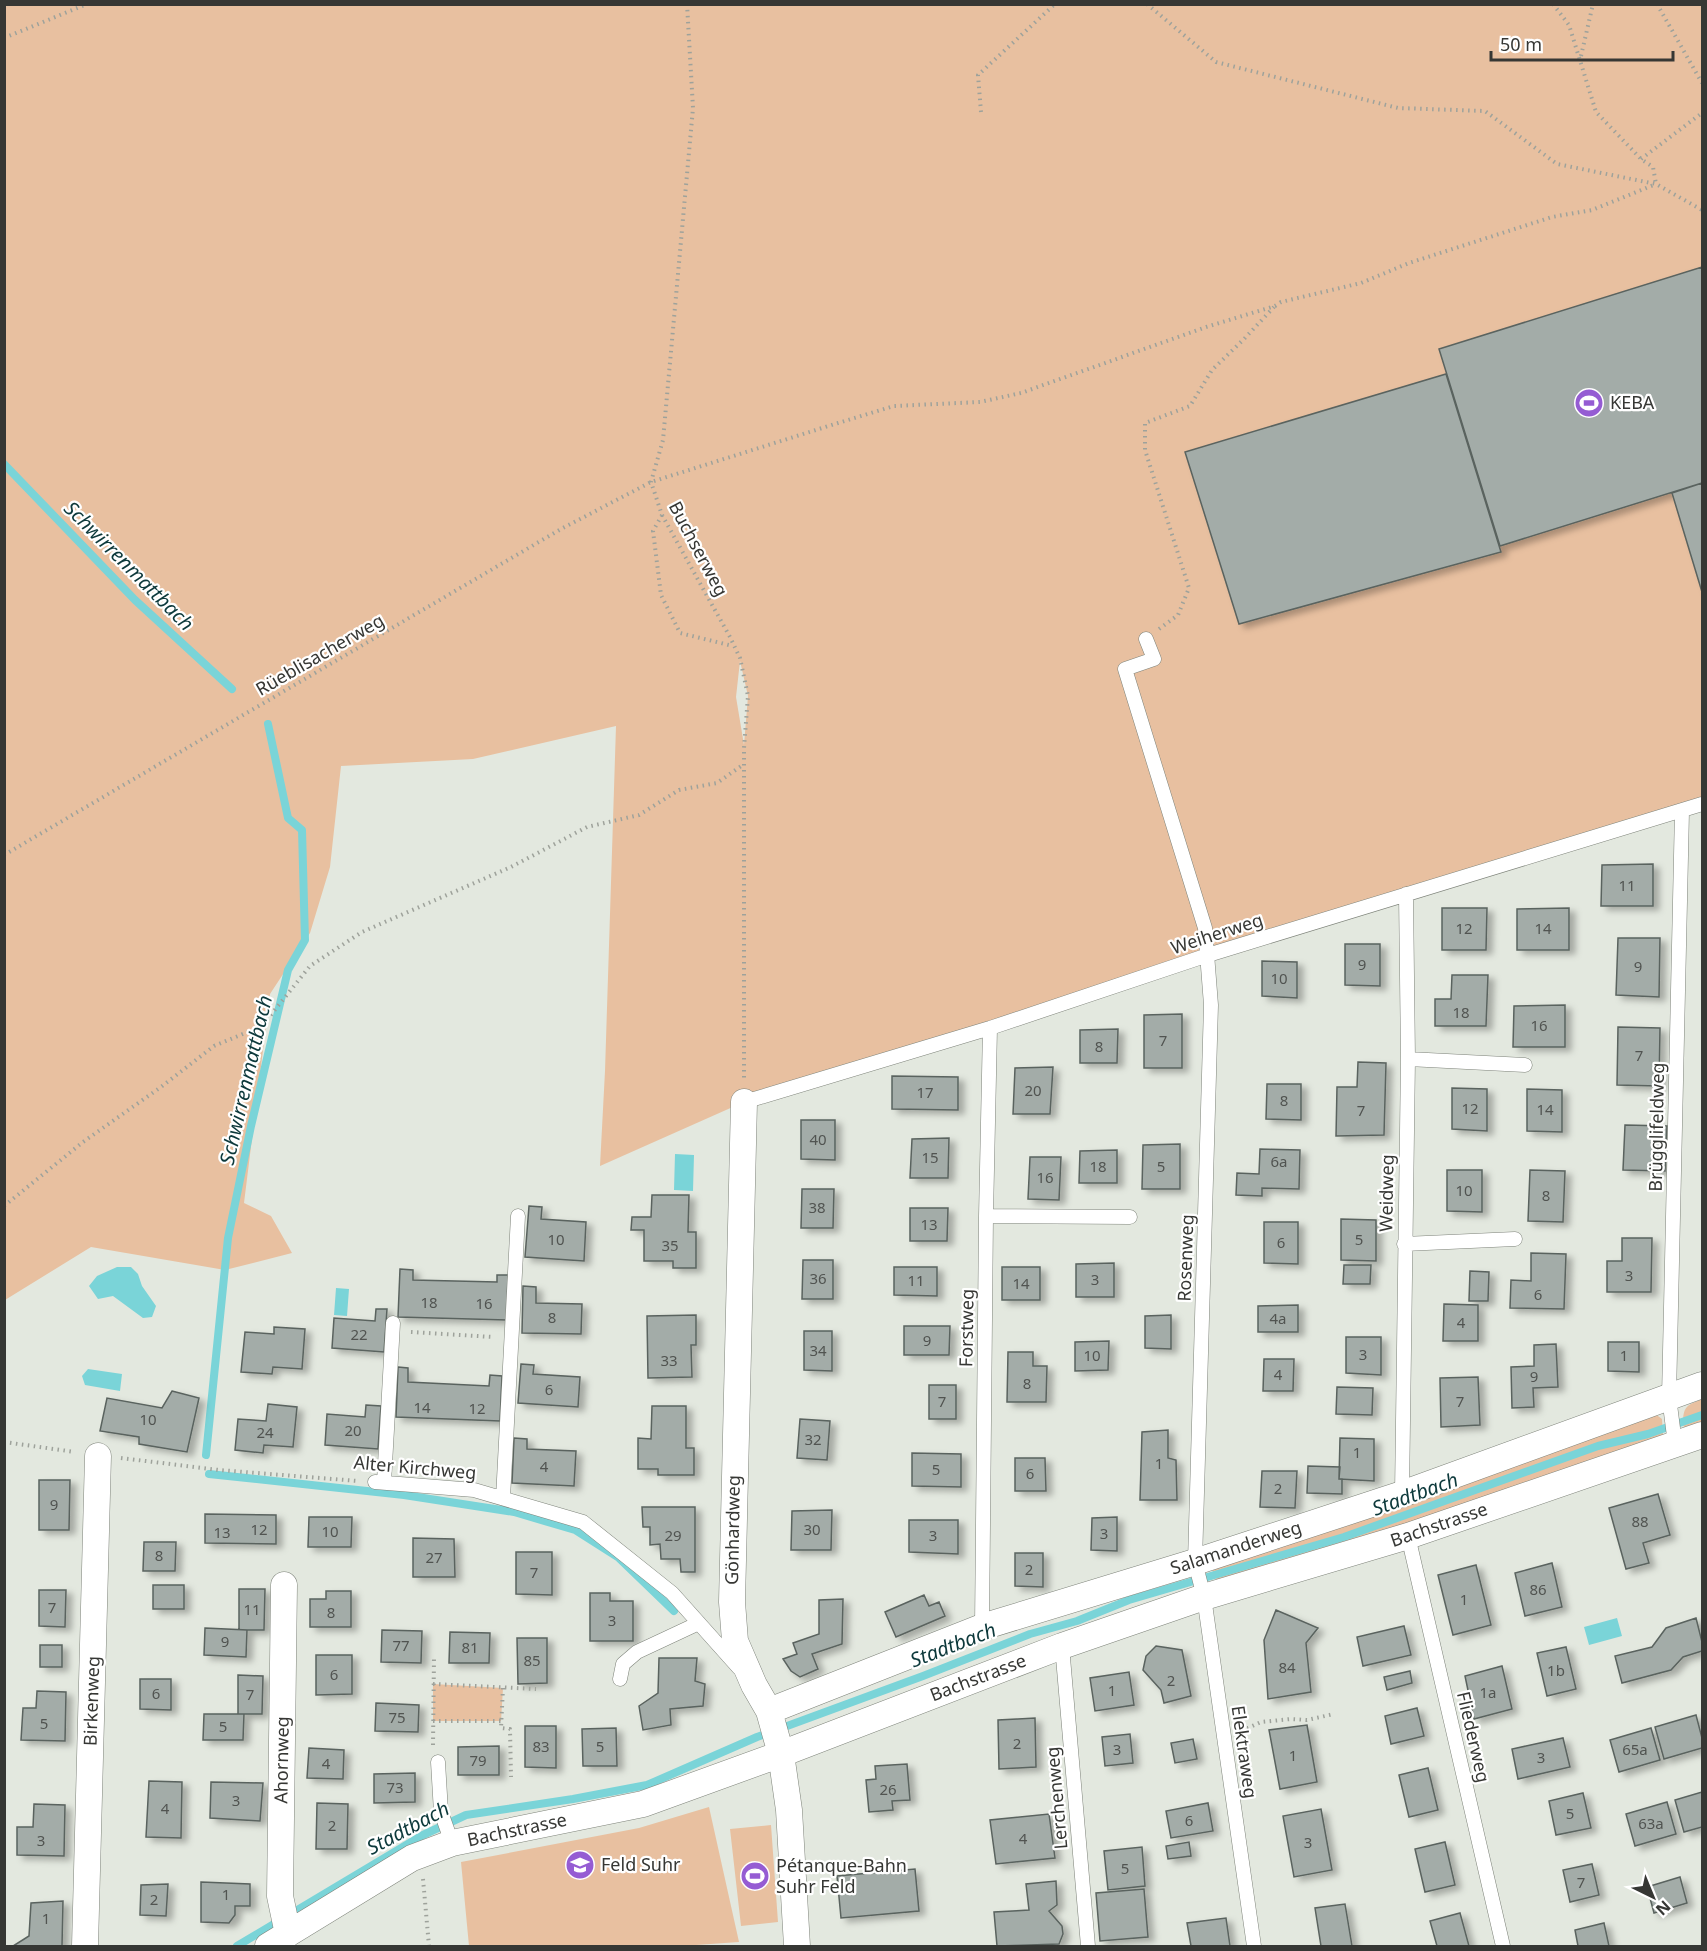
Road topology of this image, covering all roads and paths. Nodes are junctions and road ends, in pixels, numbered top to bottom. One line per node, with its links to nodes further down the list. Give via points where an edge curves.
1 (87, 4): 8 (path)
2 (687, 4): 17 (path, via 693,108 663,440)
3 (1055, 4): 11 (path, via 978,75)
4 (1147, 4): 14 (path, via 1216,62 1398,108 1485,111 1557,164)
5 (1553, 4): 9 (path, via 1569,25)
6 (1593, 4): 9 (path)
7 (1657, 4): 10 (path)
8 (4, 38)
9 (1580, 59): 13 (path, via 1596,112)
10 (1702, 83)
11 (981, 112)
12 (1702, 113): 13 (path)
13 (1641, 159): 14 (path, via 1653,167)
14 (1656, 184): 15 (path); 16 (path, Rüeblisacherweg, via 1592,210 1551,217 1409,263 1361,283)
15 (1702, 210)
16 (1275, 306): 17 (path, Rüeblisacherweg, via 1021,393 980,402 894,406); 19 (path, via 1212,370 1190,406 1145,423 1145,450 1189,588 1178,615)
17 (651, 482): 18 (path, Buchserweg); 24 (path, Rüeblisacherweg, via 561,529)
18 (662, 515): 20 (path, Buchserweg); 20 (path, via 653,531 661,595 680,633)
19 (1146, 639): 26 (lane, Rosenweg, via 1154,659 1125,669 1205,928)
20 (734, 647): 21 (path, Buchserweg, via 748,696)
21 (744, 764): 30 (path, Buchserweg); 31 (path, via 717,783 679,790 639,815 587,827 511,867 362,932 310,966 262,1026 214,1046 83,1142)
22 (1702, 804): 23 (lane, Weiherweg)
23 (1682, 811): 25 (lane, Weiherweg); 40 (lane, Brügglifeldweg)
24 (4, 855)
25 (1406, 894): 26 (lane, Weiherweg); 28 (lane, Weidweg)
26 (1208, 956): 27 (lane, Weiherweg); 49 (lane, Rosenweg, via 1211,1005)
27 (990, 1028): 30 (lane, Weiherweg); 33 (lane, Forstweg)
28 (1408, 1059): 29 (lane); 36 (lane, Weidweg)
29 (1525, 1065)
30 (744, 1102): 58 (street, Gönhardweg, via 732,1602 735,1641)
31 (4, 1206)
32 (518, 1216): 38 (lane)
33 (986, 1216): 34 (lane); 53 (lane, Forstweg)
34 (1130, 1217)
35 (1515, 1239): 36 (lane)
36 (1404, 1244): 46 (lane, Weidweg)
37 (392, 1327): 38 (path); 45 (lane)
38 (512, 1338): 47 (lane)
39 (1702, 1385): 40 (street, Salamanderweg)
40 (1669, 1403): 42 (lane, Brügglifeldweg); 46 (street, Salamanderweg)
41 (1702, 1435): 42 (street, Bachstrasse)
42 (1674, 1441): 48 (street, Bachstrasse)
43 (4, 1442): 44 (path, Alter Kirchweg)
44 (98, 1456): 45 (path, Alter Kirchweg); 72 (street, Birkenweg)
45 (379, 1482): 47 (lane, Alter Kirchweg, via 474,1490)
46 (1402, 1494): 49 (street, Salamanderweg)
47 (504, 1498): 52 (lane, Alter Kirchweg, via 583,1522 672,1593)
48 (1408, 1536): 51 (street, Bachstrasse); 77 (lane, Fliederweg)
49 (1195, 1563): 51 (lane, Elektraweg); 53 (street, Salamanderweg)
50 (284, 1585): 71 (street, Ahornweg)
51 (1204, 1597): 54 (street, Bachstrasse); 65 (lane, Elektraweg)
52 (699, 1623): 56 (lane, via 637,1652 623,1664); 58 (lane, Alter Kirchweg)
53 (982, 1627): 61 (street, Salamanderweg)
54 (1062, 1646): 66 (street, Bachstrasse); 75 (lane, Lerchenweg)
55 (434, 1656): 57 (path)
56 (620, 1679)
57 (433, 1684): 59 (path); 63 (path)
58 (754, 1685): 61 (street, Gönhardweg)
59 (503, 1688): 60 (path); 64 (path)
60 (536, 1689)
61 (769, 1711): 66 (street, Gönhardweg)
62 (1334, 1714): 65 (path, via 1307,1720 1261,1722 1248,1728)
63 (433, 1721): 64 (path); 67 (path)
64 (501, 1721): 68 (path, via 501,1728 510,1729)
65 (1222, 1728): 76 (lane, Elektraweg)
66 (781, 1754): 69 (street, Bachstrasse, via 643,1804); 74 (street, Gönhardweg, via 789,1810)
67 (435, 1758): 69 (lane, via 441,1812)
68 (511, 1777)
69 (452, 1843): 70 (street, Bachstrasse)
70 (421, 1855): 71 (street, Bachstrasse); 73 (path)
71 (278, 1940)
72 (86, 1947)
73 (429, 1947)
74 (797, 1947)
75 (1088, 1947)
76 (1254, 1947)
77 (1503, 1947)

